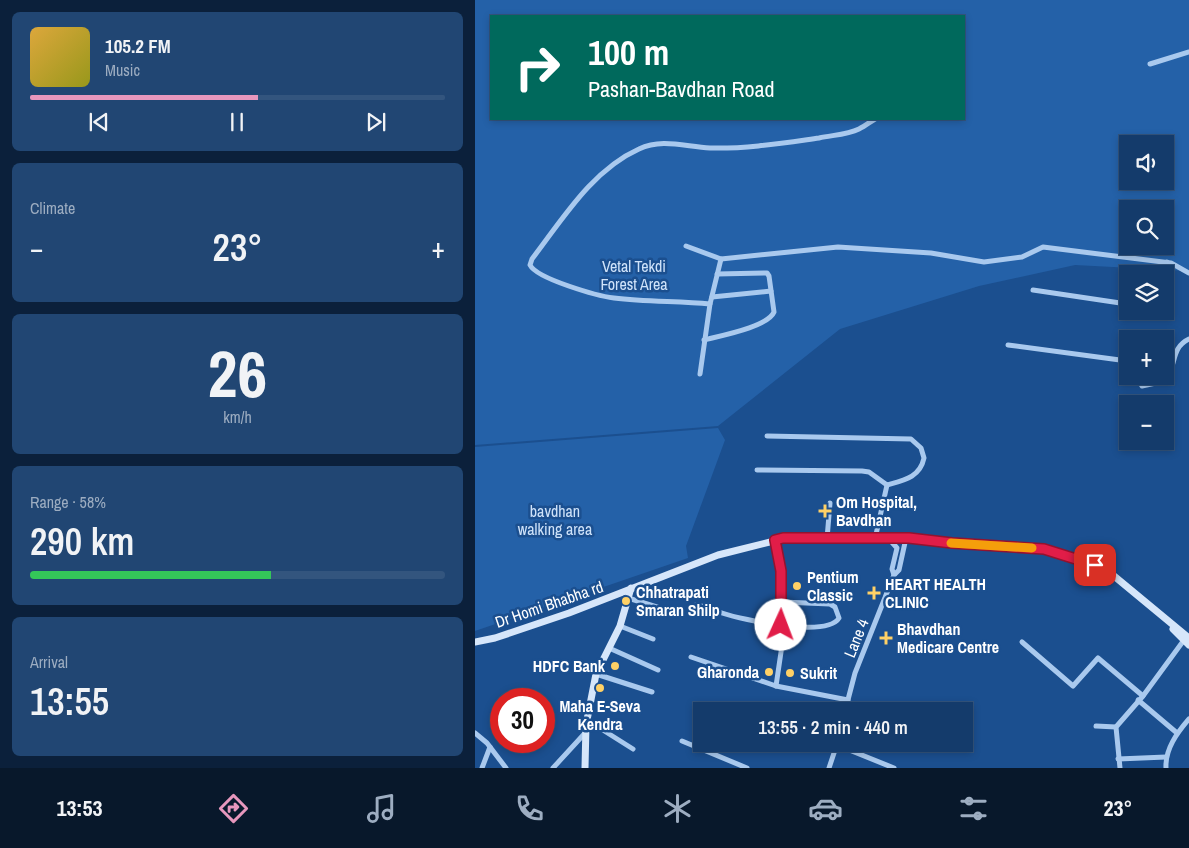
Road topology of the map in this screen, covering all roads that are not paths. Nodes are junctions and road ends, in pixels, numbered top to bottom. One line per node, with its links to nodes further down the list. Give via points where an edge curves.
1 (1189, 52): 2 (street)
2 (1150, 64)
3 (873, 120): 14 (street, via 844,133 784,143 735,148 673,143 641,148 613,163 599,176 530,265 536,272 555,281 613,298)
4 (686, 246): 5 (street)
5 (721, 259): 6 (street, via 837,247 931,253 984,262 1022,257 1043,247); 9 (street)
6 (1167, 262): 7 (street); 8 (street)
7 (1166, 265)
8 (1189, 273)
9 (717, 274): 11 (street, via 763,272 769,276); 12 (street)
10 (1033, 290): 13 (street)
11 (771, 291): 12 (street); 16 (street, via 774,312 771,318 740,331)
12 (712, 296): 14 (street)
13 (1119, 303)
14 (710, 304): 16 (street)
15 (1189, 339): 18 (street, via 1180,344)
16 (704, 340): 20 (street)
17 (1007, 345): 19 (street)
18 (1174, 355)
19 (1119, 360)
20 (700, 374)
21 (767, 436): 23 (street, via 911,439 921,448 922,466 907,480)
22 (757, 470): 23 (street, via 862,471 869,472)
23 (887, 485): 27 (street)
24 (830, 503): 25 (street)
25 (827, 538): 27 (main road, Dr Homi Bhabha rd); 29 (main road, Dr Homi Bhabha rd)
26 (905, 538): 28 (main road, Dr Homi Bhabha rd); 30 (street, Lane 4, via 899,570); 39 (main road, Dr Homi Bhabha rd, via 1044,549 1081,559 1108,571)
27 (875, 539): 28 (main road, Dr Homi Bhabha rd)
28 (889, 539): 30 (street, Lane 4, via 897,548 892,569)
29 (775, 540): 31 (main road, Dr Homi Bhabha rd, via 718,555); 33 (street)
30 (895, 575): 49 (street, Lane 4, via 855,673)
31 (631, 588): 32 (main road); 40 (main road, Dr Homi Bhabha rd, via 542,622)
32 (628, 598): 35 (street); 37 (main road)
33 (782, 602): 36 (street); 36 (street, via 830,604 839,612 836,624 825,627)
34 (696, 605): 36 (street, via 723,614)
35 (660, 608)
36 (783, 625): 46 (street)
37 (620, 626): 38 (street); 42 (main road)
38 (653, 639)
39 (1187, 641): 48 (street)
40 (475, 642)
41 (1022, 642): 48 (street, via 1073,686 1098,658)
42 (609, 648): 44 (street); 45 (main road)
43 (691, 657): 46 (street)
44 (659, 670)
45 (596, 674): 47 (street); 52 (main road)
46 (776, 686): 49 (street)
47 (652, 692)
48 (1143, 696): 50 (street)
49 (848, 700)
50 (1138, 700): 54 (street); 57 (street)
51 (1189, 719): 57 (street)
52 (587, 720): 55 (main road); 60 (street)
53 (1096, 726): 54 (street)
54 (1116, 727): 65 (street)
55 (586, 732): 69 (street); 70 (main road)
56 (475, 733): 59 (street)
57 (1177, 733): 64 (street)
58 (682, 741): 71 (street)
59 (490, 747): 67 (street)
60 (633, 749)
61 (834, 752): 72 (street)
62 (855, 752): 66 (street)
63 (495, 753): 68 (street)
64 (1166, 757): 65 (street); 75 (street)
65 (1119, 759): 74 (street)
66 (887, 766): 73 (street)
67 (482, 768)
68 (506, 768)
69 (553, 768)
70 (585, 768)
71 (747, 768)
72 (829, 768)
73 (894, 768)
74 (1120, 768)
75 (1166, 768)

